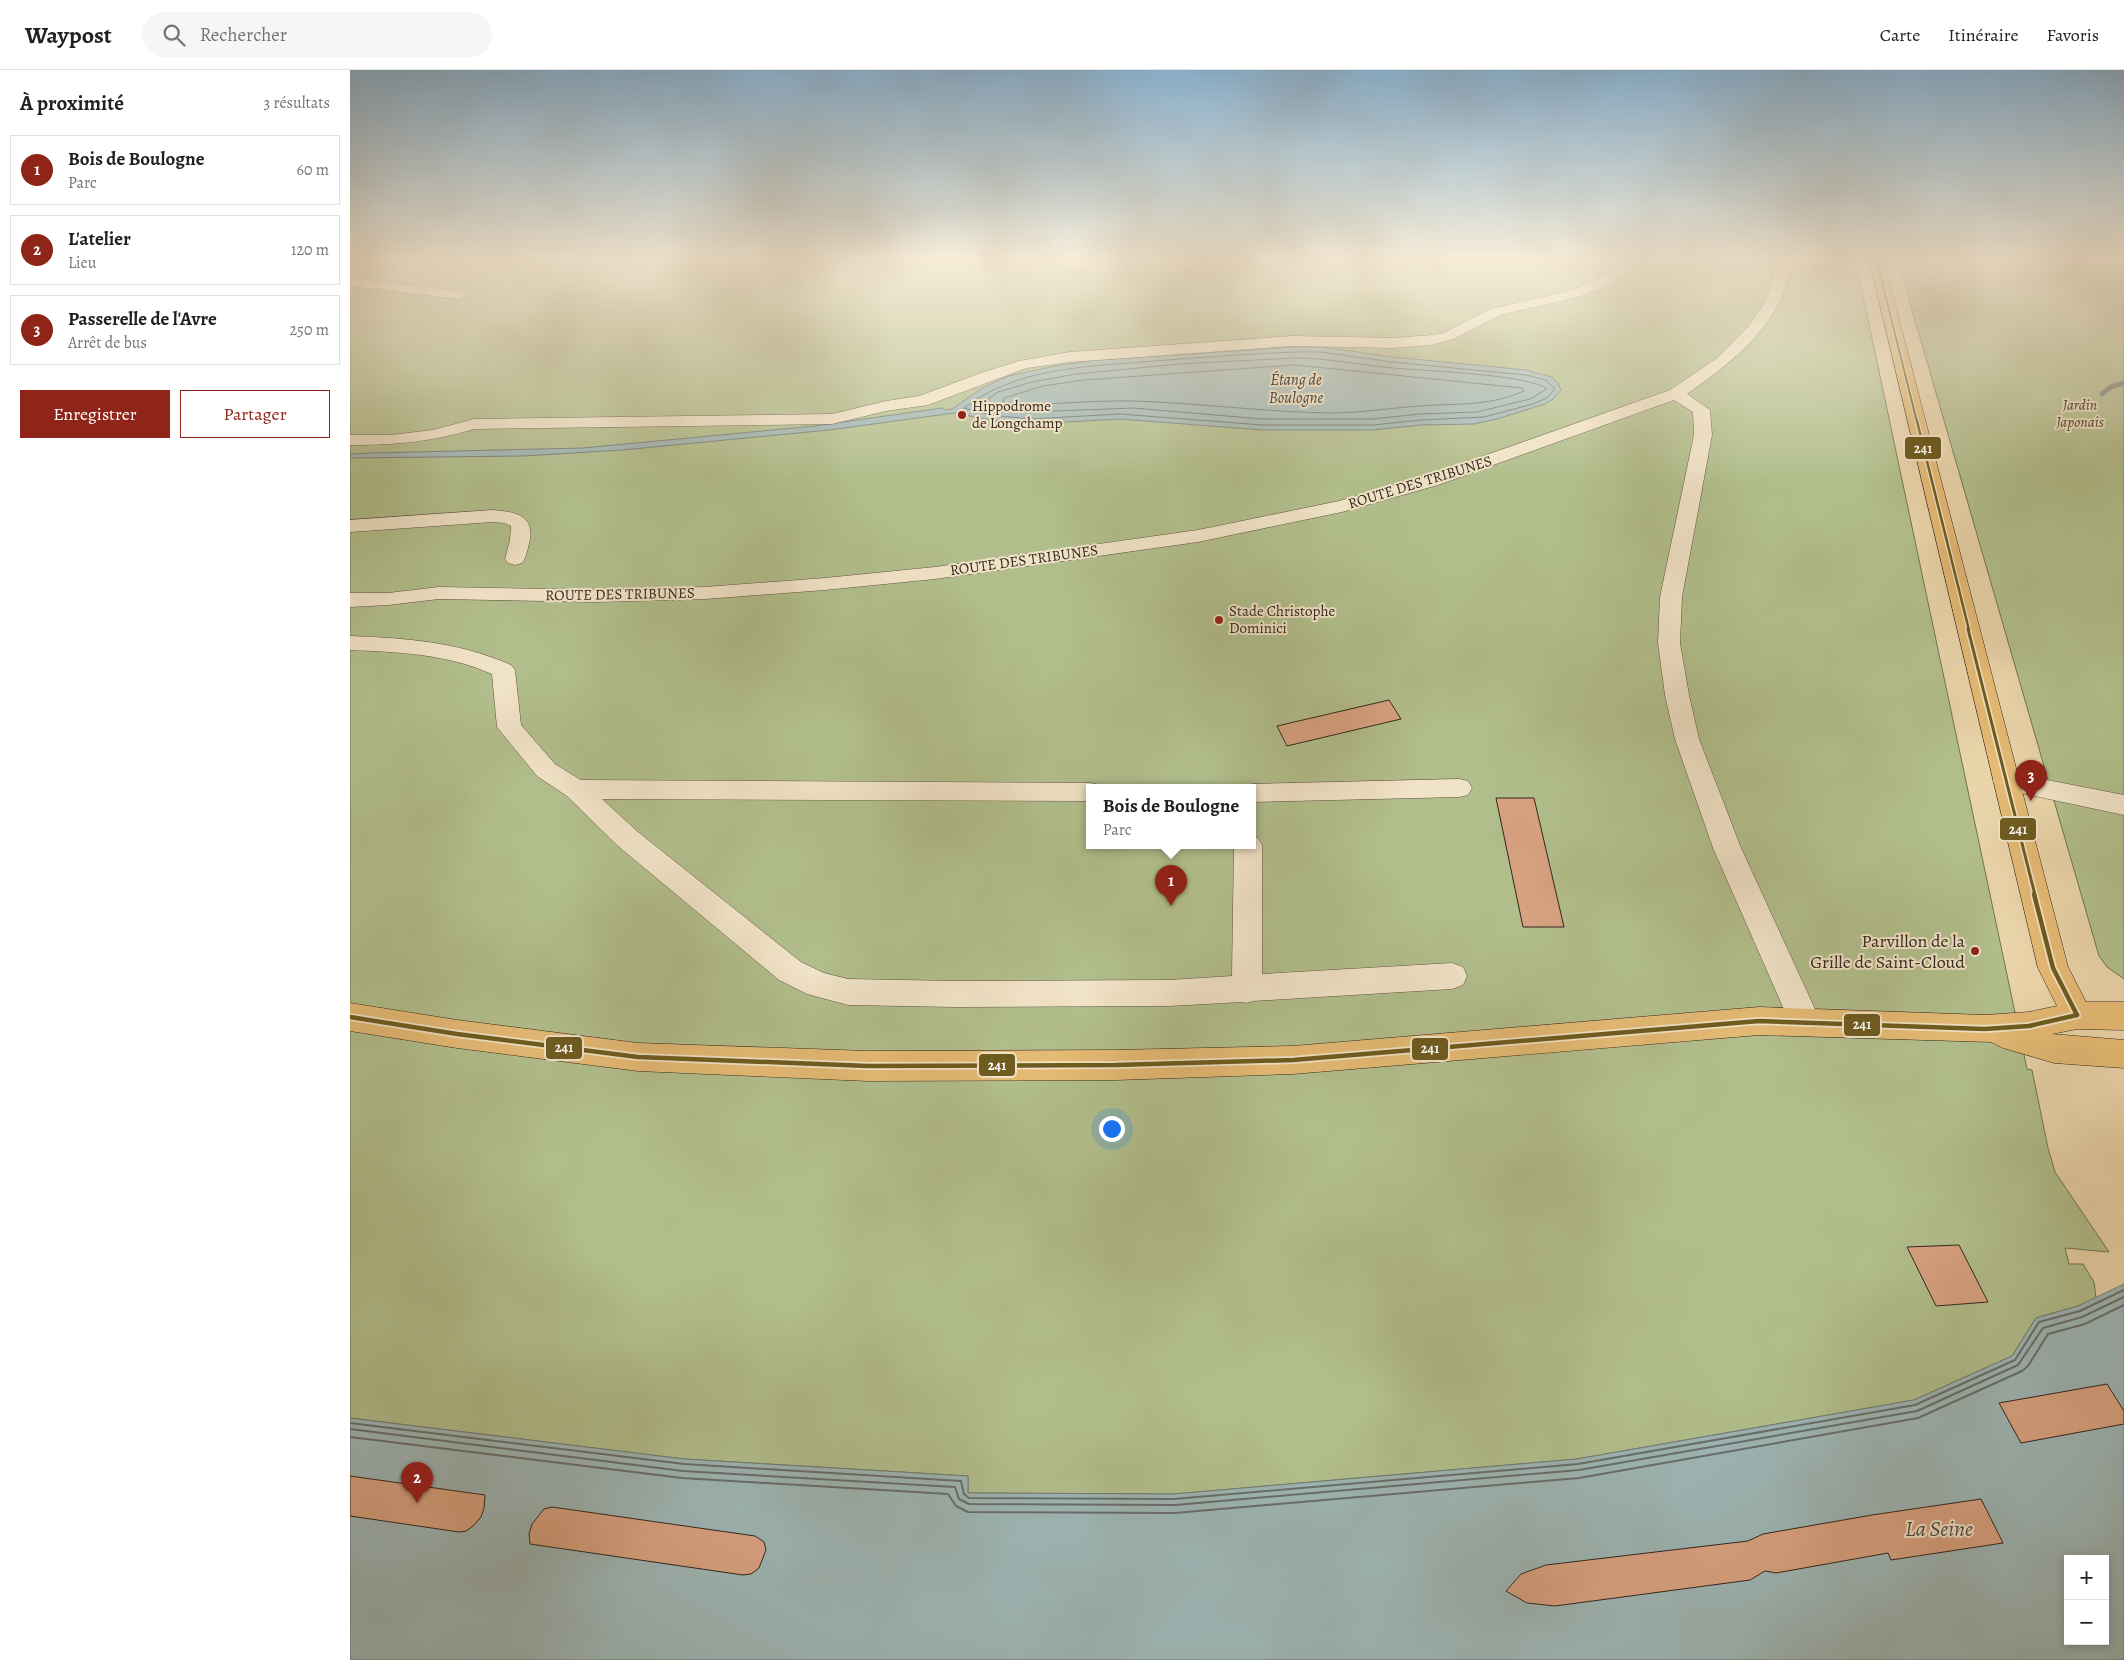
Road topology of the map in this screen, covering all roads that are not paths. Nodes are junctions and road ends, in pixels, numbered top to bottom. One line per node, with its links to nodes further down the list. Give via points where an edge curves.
1 (1456, 332): 5 (lane, via 1432,340 1393,343 1292,341 1070,357 1025,364 922,400 832,419 474,424 434,436)
2 (1752, 332): 4 (lane, ROUTE DES TRIBUNES, via 1723,361)
3 (1894, 332): 10 (main road)
4 (1676, 394): 8 (lane, ROUTE DES TRIBUNES, via 1431,481 1342,506 1198,536 935,573 825,584 705,593 596,596 439,593); 22 (lane, via 1701,410 1702,435 1671,597 1669,643 1677,695 1687,739 1727,848)
5 (350, 440)
6 (350, 526): 7 (lane, via 506,517 521,524)
7 (515, 559)
8 (350, 600)
9 (350, 643): 12 (lane, via 419,646 486,661 503,670 509,727 546,770)
10 (2006, 781): 15 (lane); 19 (main road, via 2053,968)
11 (1460, 788): 14 (lane)
12 (576, 789): 13 (lane); 18 (lane, via 628,839 774,958 818,985 848,992 956,994)
13 (1086, 792)
14 (1256, 793)
15 (2124, 805)
16 (1248, 849): 18 (lane)
17 (1452, 976): 18 (lane)
18 (1247, 990)
19 (2077, 1015): 20 (main road); 23 (main road, via 2029,1026); 24 (main road)
20 (2124, 1016)
21 (350, 1017): 22 (main road, via 638,1056 868,1066 1116,1065 1293,1060 1686,1026 1760,1021)
22 (1805, 1022): 23 (main road)
23 (1984, 1029): 25 (main road, via 2054,1049)
24 (2124, 1038)
25 (2124, 1054)

